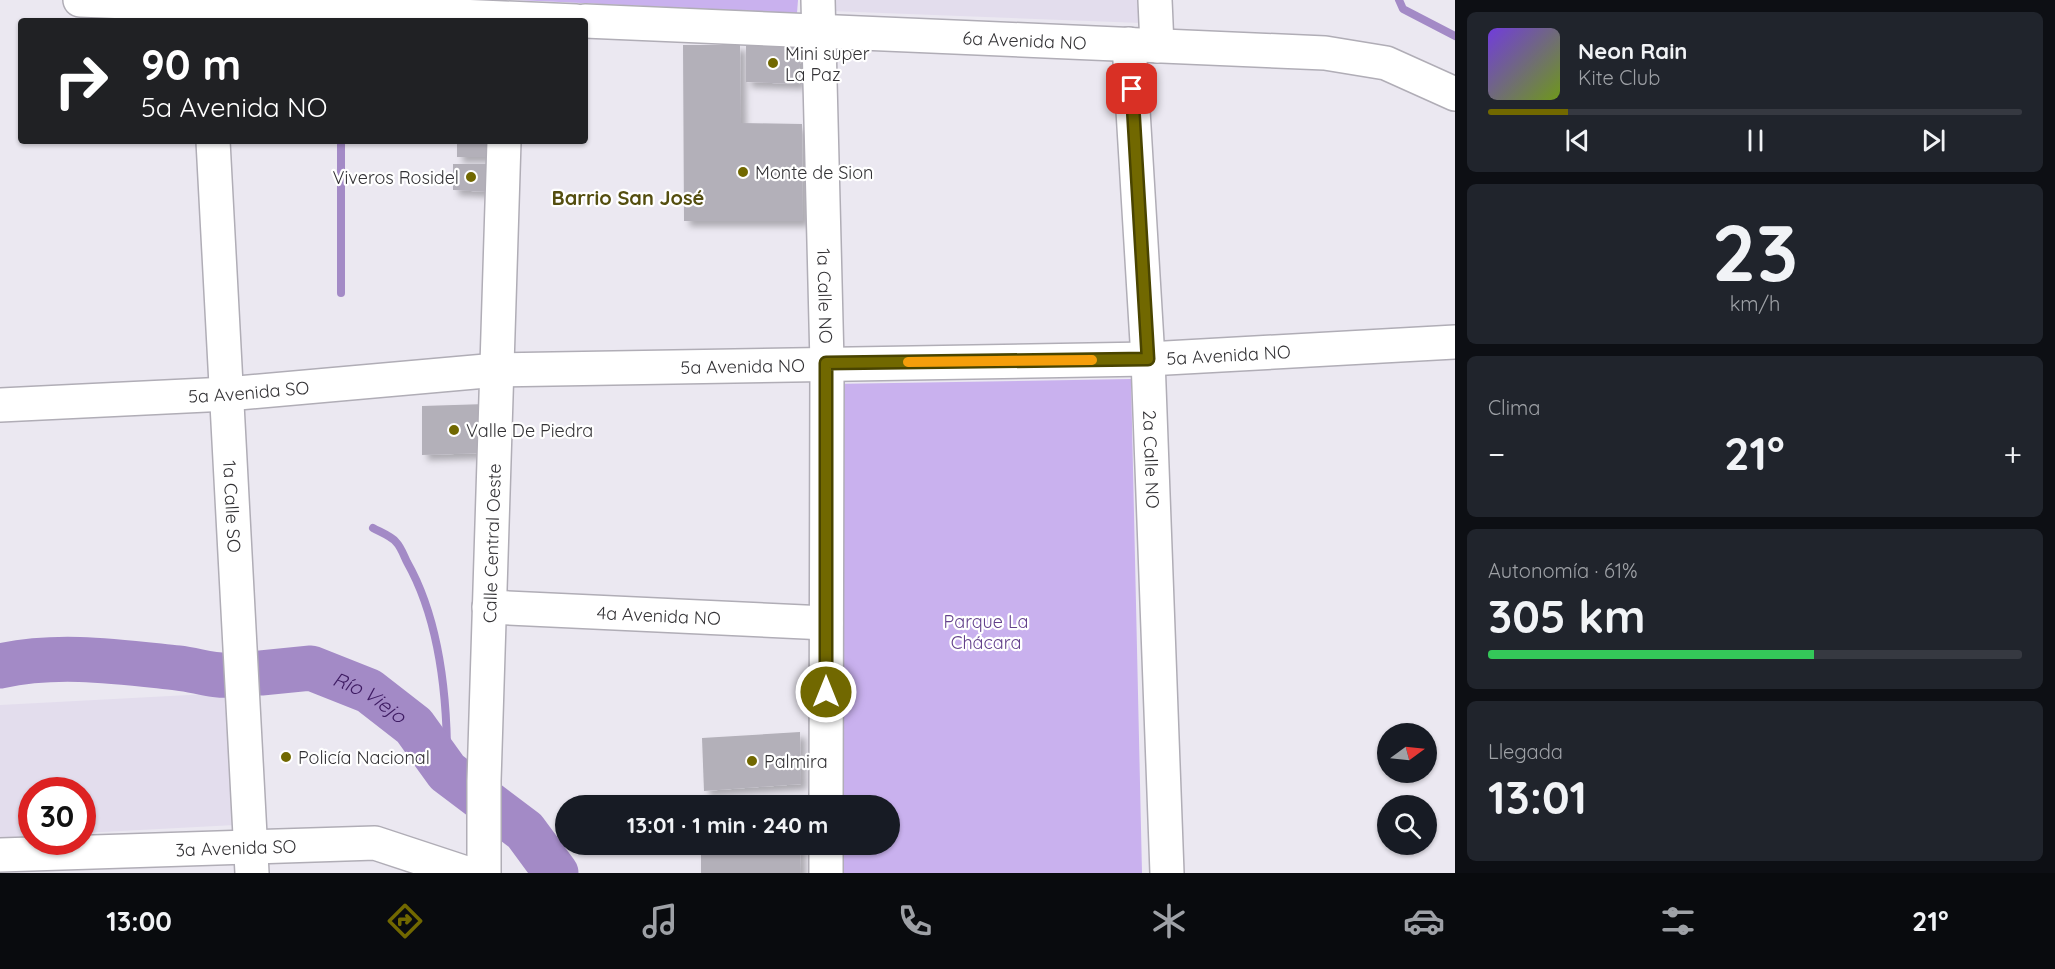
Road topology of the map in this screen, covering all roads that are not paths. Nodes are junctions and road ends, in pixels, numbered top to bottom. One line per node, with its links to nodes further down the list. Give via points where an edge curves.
1 (80, 0): 3 (street)
2 (1155, 0): 8 (street, 2a Calle NO)
3 (206, 9): 4 (street)
4 (508, 13): 6 (street)
5 (818, 15): 7 (street, 6a Avenida NO); 8 (street, 6a Avenida NO); 14 (street, 1a Calle NO)
6 (550, 18)
7 (588, 21)
8 (1143, 45): 9 (street, 6a Avenida NO, via 1325,53 1386,63); 13 (street, 2a Calle NO)
9 (1455, 94)
10 (213, 144): 16 (street, 1a Calle SO)
11 (504, 144): 15 (street, Calle Central Oeste)
12 (1455, 342): 13 (street, 5a Avenida NO)
13 (1148, 359): 14 (street, 5a Avenida NO); 27 (street, 2a Calle NO)
14 (826, 363): 15 (street, 5a Avenida NO); 19 (street, 1a Calle NO)
15 (497, 370): 16 (street, 5a Avenida SO); 18 (street, Calle Central Oeste)
16 (227, 394): 17 (street, 5a Avenida SO); 23 (street, 1a Calle SO)
17 (0, 405)
18 (489, 607): 19 (street, 4a Avenida NO); 25 (street, Calle Central Oeste)
19 (826, 623): 20 (street, 1a Calle NO)
20 (826, 795)
21 (0, 855): 23 (street, 3a Avenida SO)
22 (826, 855): 26 (street)
23 (251, 860): 24 (street, 3a Avenida SO, via 375,843)
24 (466, 873)
25 (484, 873)
26 (826, 873)
27 (1167, 873)

